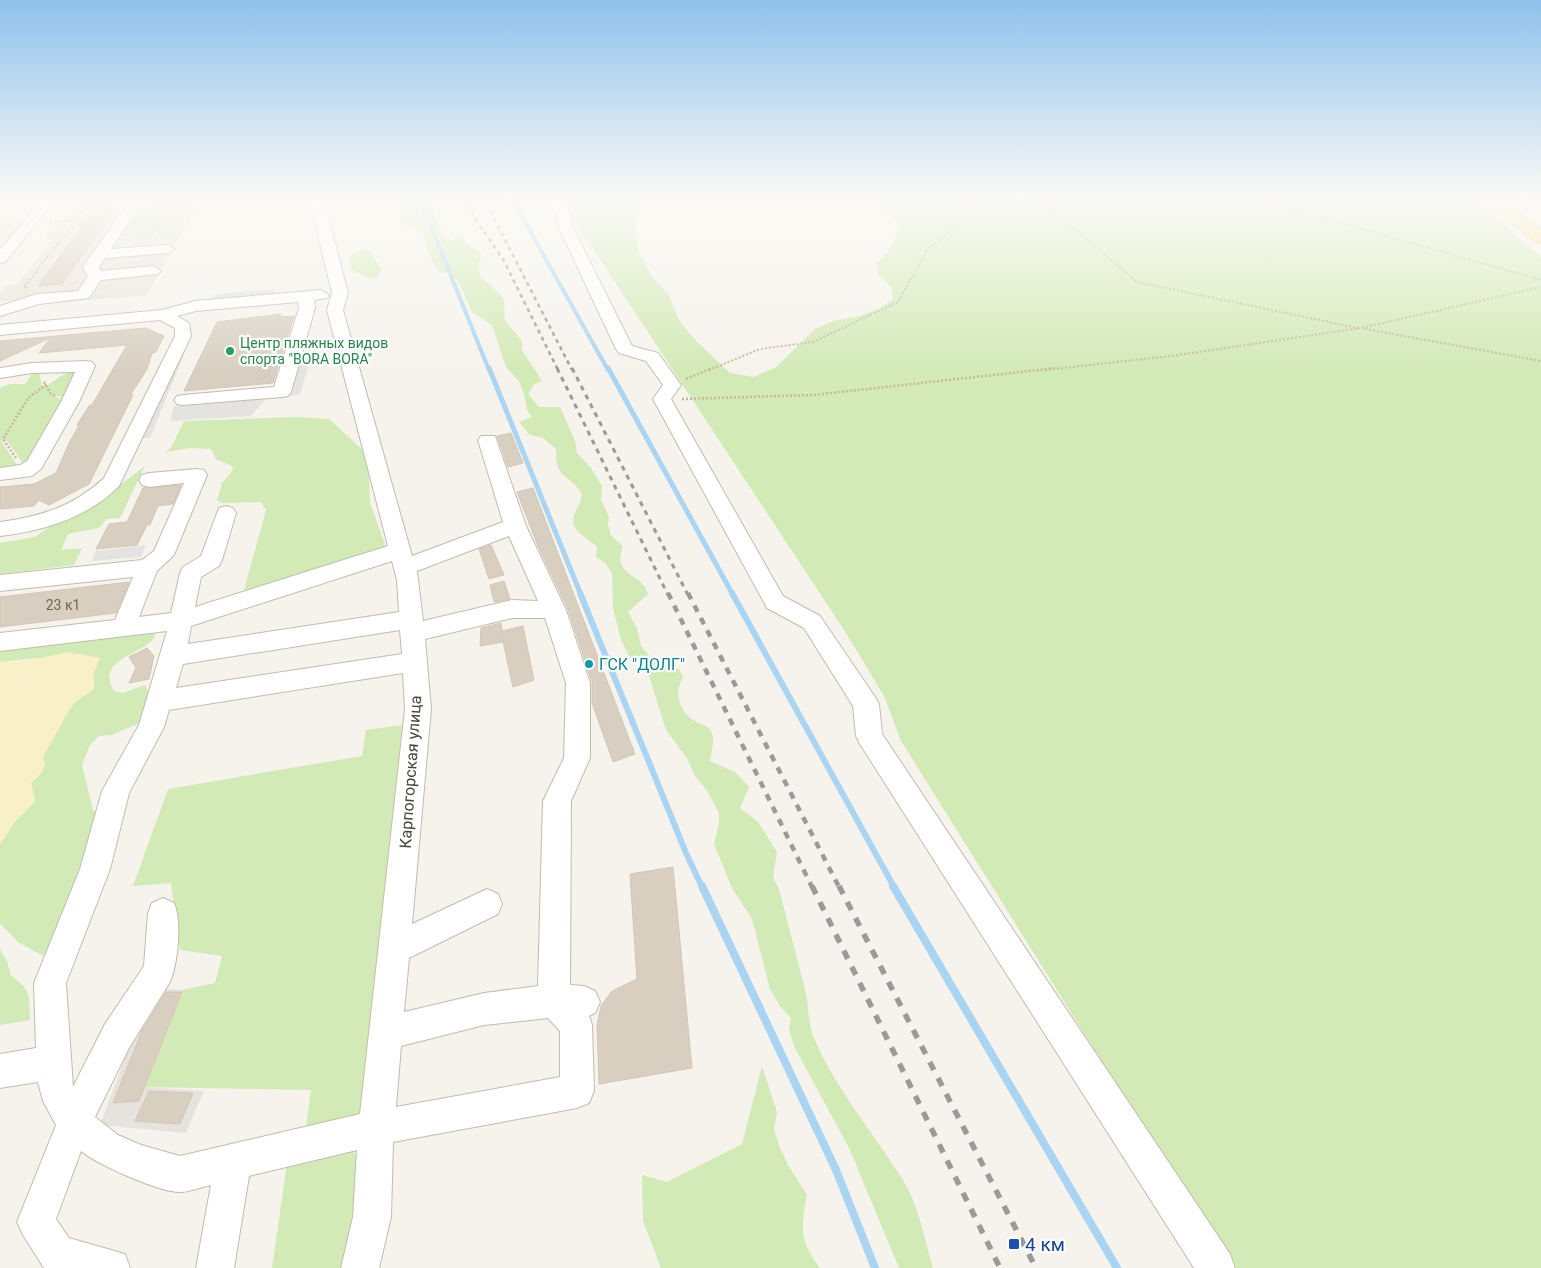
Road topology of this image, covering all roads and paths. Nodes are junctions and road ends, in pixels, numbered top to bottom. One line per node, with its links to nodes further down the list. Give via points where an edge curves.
1 (47, 256): 16 (path, via 24,286)
2 (97, 256): 9 (lane, via 90,267)
3 (331, 256): 14 (lane, Карпогорская улица)
4 (580, 256): 24 (lane, via 625,349 652,356)
5 (924, 256): 24 (path, via 898,302 813,342 760,349)
6 (1107, 256): 19 (path, via 1137,282)
7 (1458, 256): 10 (path)
8 (152, 271): 9 (lane)
9 (96, 276): 13 (lane)
10 (1541, 280)
11 (1541, 287): 19 (path)
12 (103, 292): 13 (lane)
13 (85, 293): 16 (lane)
14 (340, 293): 15 (lane); 35 (lane, Карпогорская улица, via 335,310)
15 (306, 297): 18 (lane, via 195,306); 25 (lane, via 307,308 282,392)
16 (44, 298): 17 (lane)
17 (0, 311)
18 (163, 314): 20 (lane); 34 (lane, via 183,326 183,336 112,481 104,490 49,520)
19 (1361, 328): 21 (path); 24 (path, via 1172,356 833,393)
20 (0, 330)
21 (1541, 361)
22 (80, 366): 23 (lane, via 24,368); 26 (path, via 50,384 44,384 28,398); 29 (lane, via 86,366 70,402 34,465)
23 (0, 373)
24 (667, 392): 59 (lane, via 775,602 812,622 866,704 869,736)
25 (183, 400)
26 (8, 430): 27 (path); 29 (path, via 3,439)
27 (0, 434)
28 (488, 440): 33 (lane)
29 (25, 471): 30 (lane)
30 (0, 474)
31 (149, 480): 36 (lane, via 197,475 163,555)
32 (226, 513): 39 (lane, via 211,560 191,573)
33 (516, 526): 35 (lane); 38 (lane)
34 (0, 529)
35 (402, 558): 39 (lane); 40 (lane, Карпогорская улица, via 408,580)
36 (148, 567): 37 (lane); 41 (lane)
37 (0, 583)
38 (554, 610): 40 (lane, via 512,609); 49 (lane, via 578,683 577,758 558,801)
39 (181, 620): 41 (lane); 43 (lane)
40 (412, 626): 43 (lane); 44 (lane, Карпогорская улица)
41 (123, 628): 42 (lane)
42 (0, 642)
43 (173, 656): 45 (lane)
44 (414, 662): 45 (lane); 48 (lane, Карпогорская улица, via 418,709)
45 (159, 701): 51 (lane, via 151,727 116,791 95,869 50,984)
46 (487, 904): 48 (lane)
47 (163, 913): 53 (lane, via 159,971 117,1036)
48 (394, 949): 50 (lane, Карпогорская улица)
49 (569, 1001): 50 (lane, via 462,1012); 54 (lane, via 576,1024 577,1091)
50 (386, 1034): 54 (lane, Карпогорская улица)
51 (54, 1062): 52 (lane); 53 (lane, via 55,1089)
52 (0, 1071)
53 (74, 1123): 55 (lane, via 105,1148 139,1163 180,1174); 56 (lane, via 36,1222 56,1254)
54 (376, 1128): 55 (lane); 58 (lane, Карпогорская улица, via 372,1217)
55 (233, 1161): 57 (lane)
56 (111, 1268)
57 (215, 1268)
58 (360, 1268)
59 (1216, 1268)

